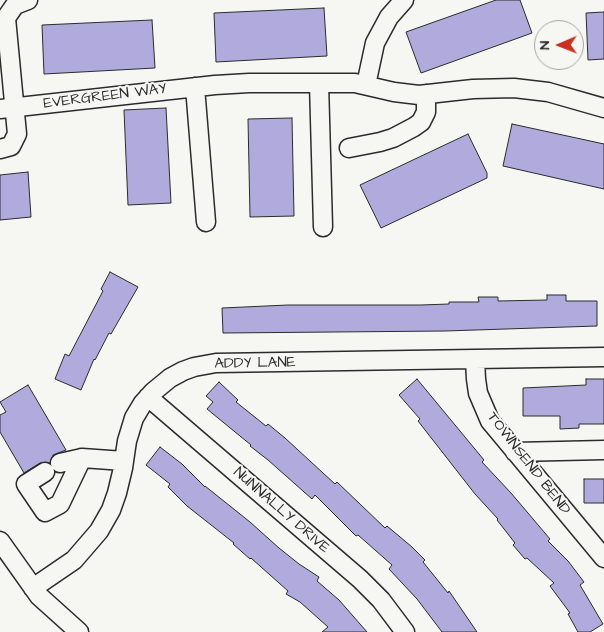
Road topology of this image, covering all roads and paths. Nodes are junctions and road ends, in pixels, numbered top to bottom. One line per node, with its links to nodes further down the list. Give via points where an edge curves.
1 (28, 0): 7 (street, via 15,4 6,18)
2 (404, 0): 4 (street, via 389,17 376,43)
3 (319, 83): 4 (street, EVERGREEN WAY); 5 (street, EVERGREEN WAY); 12 (street)
4 (366, 85): 6 (street, EVERGREEN WAY, via 394,92)
5 (194, 87): 7 (street, EVERGREEN WAY); 11 (street)
6 (426, 94): 8 (street, EVERGREEN WAY, via 473,89 531,90); 9 (street, via 426,112 414,127 380,142)
7 (7, 108): 10 (street, via 17,129 16,139 9,148)
8 (604, 108)
9 (349, 148)
10 (0, 149)
11 (206, 222)
12 (323, 227)
13 (604, 357): 14 (street, ADDY LANE)
14 (475, 360): 15 (street, ADDY LANE, via 216,364 183,372); 17 (street, TOWNSEND BEND, via 483,407 494,427)
15 (148, 397): 19 (street, ADDY LANE, via 132,425); 24 (street, NUNNALLY DRIVE, via 360,579)
16 (604, 450): 17 (street)
17 (515, 452): 21 (street, TOWNSEND BEND)
18 (82, 458): 18 (street, via 60,504 45,512 26,484 52,468); 19 (street)
19 (124, 461): 22 (street, ADDY LANE, via 115,501 99,531 74,560)
20 (0, 541): 22 (street)
21 (604, 558)
22 (33, 588): 23 (street)
23 (79, 632)
24 (405, 632)

